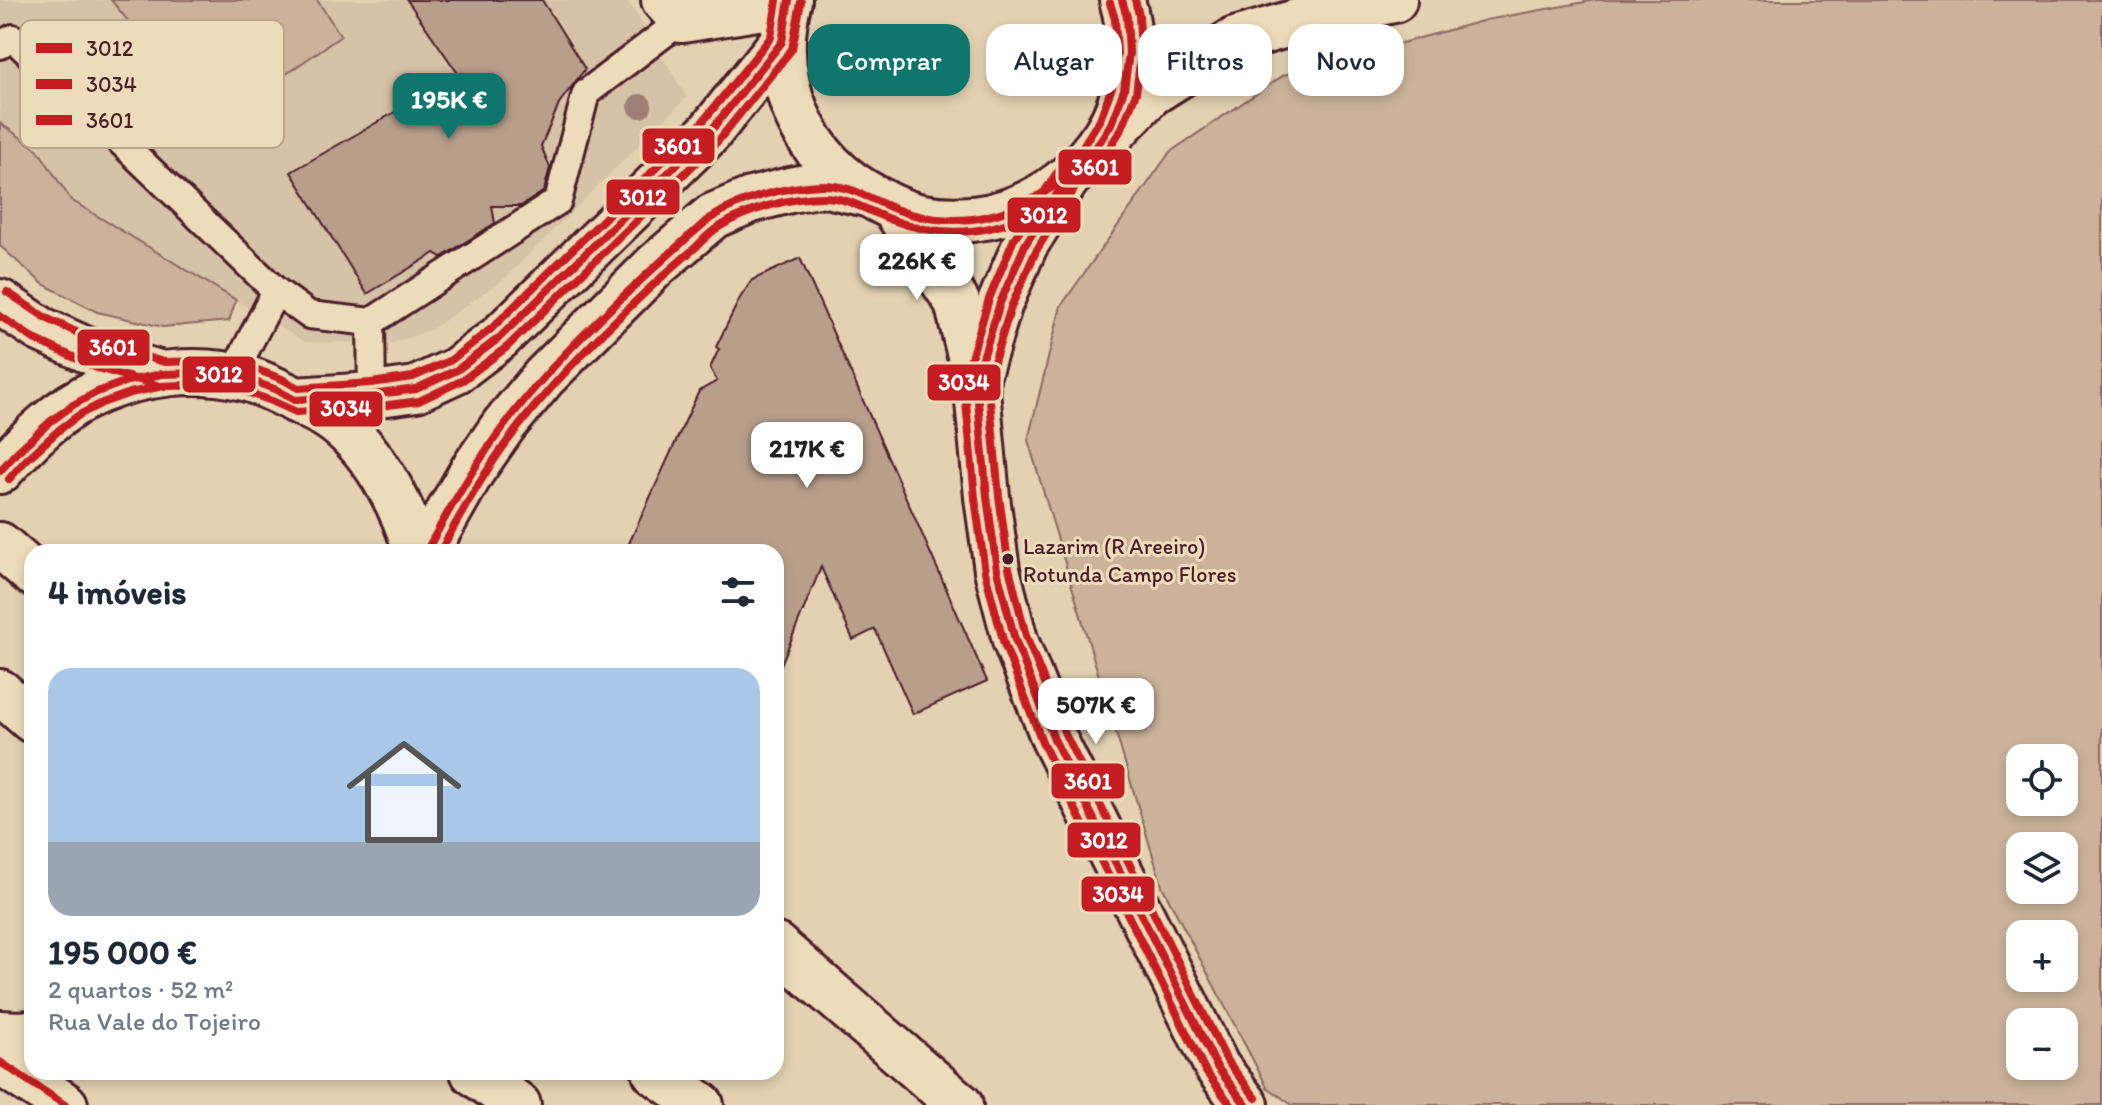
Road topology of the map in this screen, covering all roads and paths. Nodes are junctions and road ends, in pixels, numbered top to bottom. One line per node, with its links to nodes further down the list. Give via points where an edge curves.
1 (1122, 0): 8 (main road, via 1129,53 1124,90 1111,124)
2 (1394, 0): 8 (main road, via 1235,40 1151,93)
3 (673, 10): 4 (main road); 12 (lane, via 586,93 558,201)
4 (786, 15): 9 (main road, via 785,82 799,121 820,155 849,183); 16 (main road, via 709,133 499,338 457,370 416,389)
5 (0, 45): 6 (lane, via 13,38)
6 (20, 45)
7 (127, 148): 10 (lane)
8 (1079, 167): 9 (main road, via 1036,201 1002,214 962,220 921,217); 15 (main road, via 1025,245)
9 (881, 201): 15 (main road, via 957,302); 20 (main road, via 823,184 751,200 713,216 544,377 472,471)
10 (276, 291): 12 (lane, via 309,315); 14 (lane)
11 (0, 302): 13 (main road, via 40,329 100,356)
12 (371, 322): 16 (lane)
13 (162, 374): 14 (main road); 18 (main road, via 127,381 73,405)
14 (232, 376): 17 (main road)
15 (976, 380): 37 (main road, via 997,570 1015,640 1054,739 1203,1039)
16 (372, 395): 17 (main road)
17 (295, 400): 19 (main road, via 329,418 360,445 392,490)
18 (0, 471)
19 (414, 544)
20 (430, 544)
21 (0, 545): 22 (main road)
22 (24, 566)
23 (0, 692): 24 (main road)
24 (24, 713)
25 (784, 953): 36 (main road)
26 (0, 1033): 27 (main road)
27 (24, 1034)
28 (0, 1062): 29 (main road)
29 (24, 1078)
30 (27, 1080): 33 (main road)
31 (484, 1080): 34 (main road)
32 (666, 1080): 35 (main road)
33 (65, 1105)
34 (518, 1105)
35 (701, 1105)
36 (960, 1105)
37 (1246, 1105)

